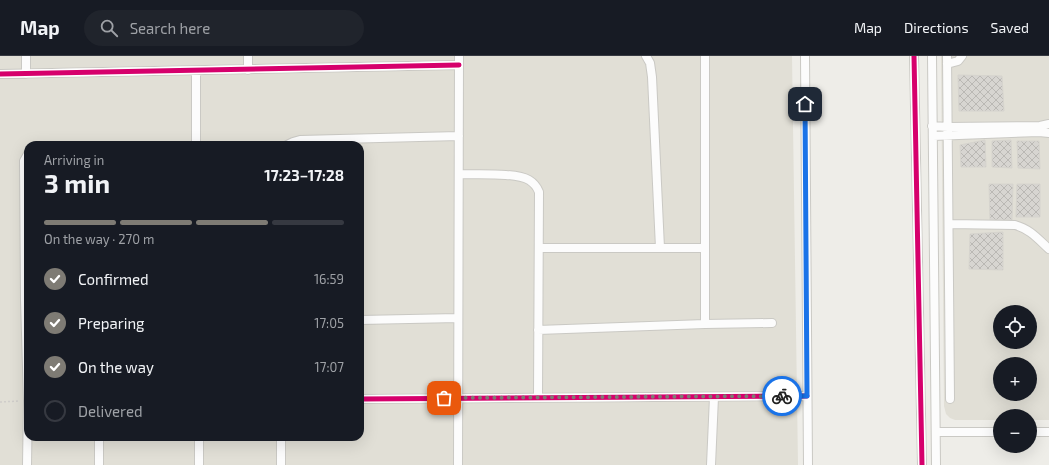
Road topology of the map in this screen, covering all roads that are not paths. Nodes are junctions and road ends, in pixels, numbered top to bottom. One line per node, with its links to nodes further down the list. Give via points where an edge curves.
1 (26, 56): 15 (street)
2 (248, 56): 12 (street)
3 (459, 56): 11 (street)
4 (646, 56): 27 (street, via 652,77)
5 (705, 56): 28 (street)
6 (805, 56): 35 (street)
7 (914, 56): 56 (street)
8 (932, 56): 17 (street)
9 (962, 56): 10 (street, via 958,61)
10 (947, 60): 18 (street)
11 (459, 65): 12 (street); 20 (street)
12 (248, 70): 13 (street)
13 (196, 71): 15 (street); 22 (street)
14 (0, 74): 15 (street)
15 (26, 74)
16 (1049, 124): 18 (street)
17 (932, 126): 18 (street); 21 (street)
18 (948, 131): 19 (street); 21 (street); 25 (street)
19 (1049, 133)
20 (459, 136): 23 (street); 24 (street)
21 (933, 136): 41 (street)
22 (196, 141)
23 (296, 141)
24 (459, 174): 26 (street, via 516,176 533,183 540,196); 30 (street)
25 (949, 224): 29 (street, via 1015,225 1034,234); 40 (street, via 952,297)
26 (539, 248): 27 (street); 34 (street)
27 (660, 248): 28 (street)
28 (705, 248): 33 (street)
29 (1049, 249)
30 (458, 318): 31 (street); 37 (street)
31 (364, 320)
32 (772, 323): 33 (street)
33 (705, 324): 34 (street)
34 (538, 330): 38 (street)
35 (807, 396): 36 (street); 55 (street)
36 (714, 397): 38 (street); 54 (street)
37 (458, 398): 38 (street); 39 (street); 53 (street)
38 (538, 398)
39 (364, 399)
40 (950, 399)
41 (936, 432): 42 (street); 57 (street)
42 (993, 432)
43 (1037, 432): 44 (street)
44 (1049, 432)
45 (27, 441): 49 (street)
46 (99, 441): 50 (street)
47 (199, 441): 51 (street)
48 (281, 441): 52 (street)
49 (27, 465)
50 (99, 465)
51 (199, 465)
52 (281, 465)
53 (458, 465)
54 (712, 465)
55 (808, 465)
56 (922, 465)
57 (936, 465)

